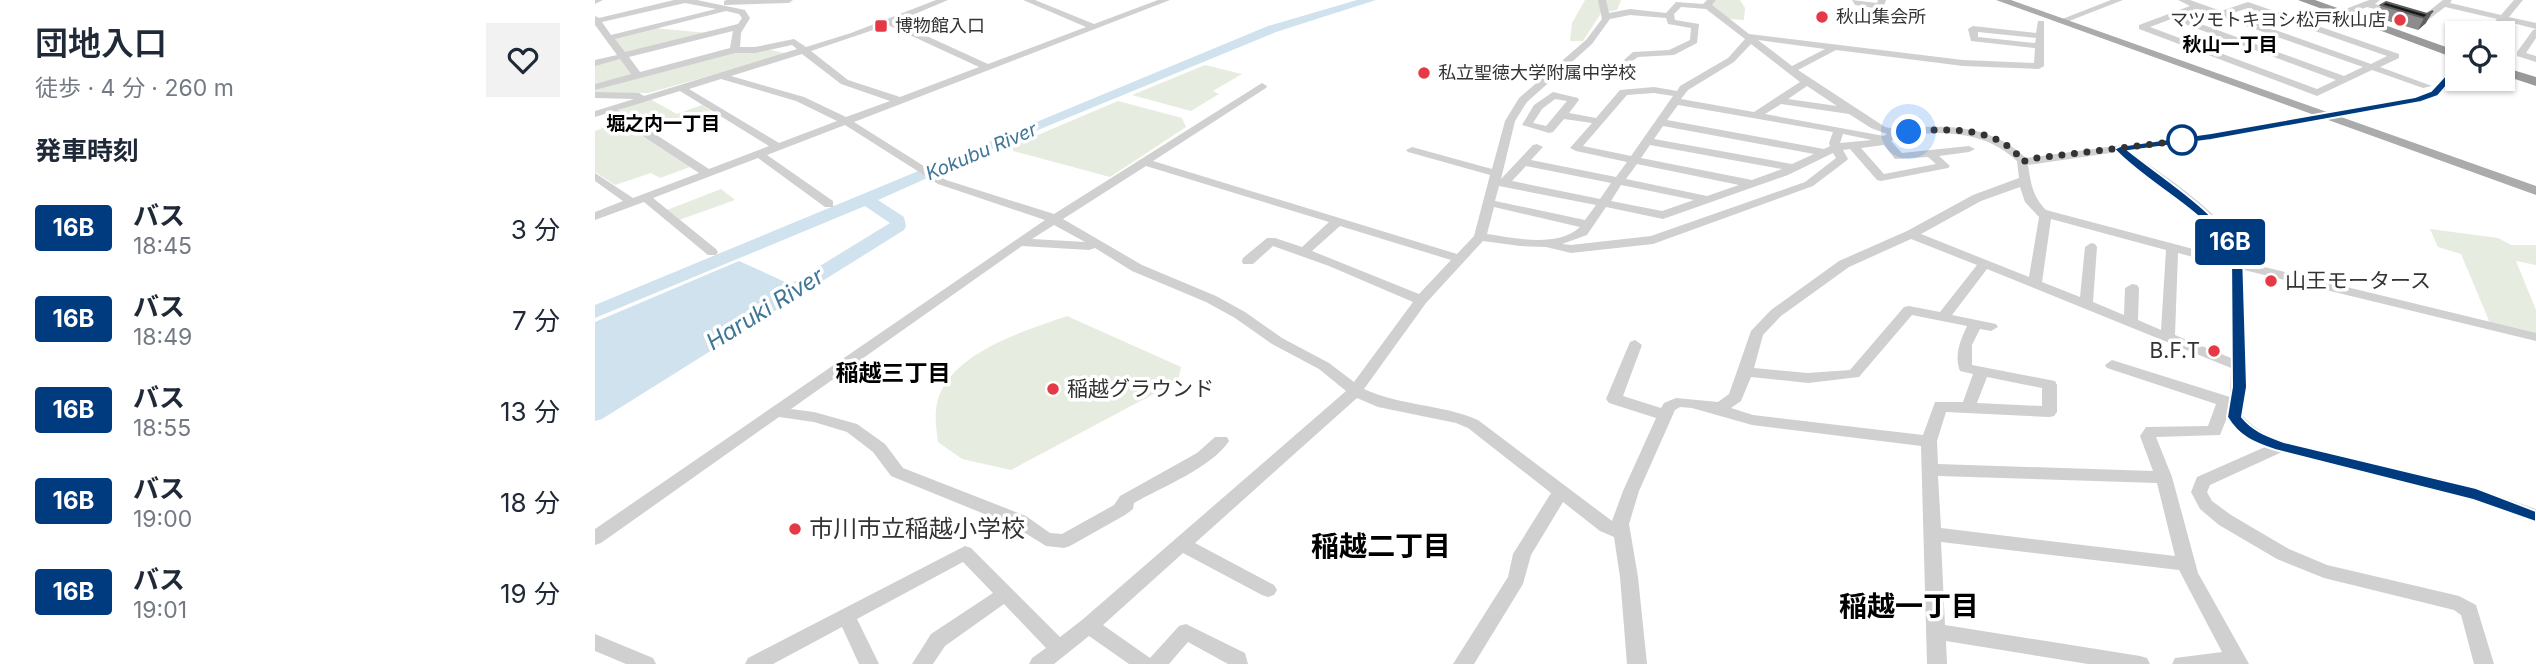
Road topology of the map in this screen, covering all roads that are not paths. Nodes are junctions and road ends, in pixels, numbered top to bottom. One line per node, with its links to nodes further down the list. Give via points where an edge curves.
1 (685, 0): 17 (street); 28 (street)
2 (789, 0): 17 (street)
3 (912, 0): 20 (street)
4 (944, 0): 20 (street)
5 (1027, 0): 36 (street)
6 (1166, 0): 36 (street)
7 (1602, 0): 26 (street)
8 (1856, 0): 9 (street, via 1879,6)
9 (1882, 0)
10 (2001, 0): 29 (main road)
11 (2119, 0): 29 (street)
12 (2182, 0): 19 (street)
13 (2304, 0): 23 (highway)
14 (2519, 0): 27 (street)
15 (2371, 2): 16 (street, via 2421,21); 23 (street)
16 (2446, 2): 27 (street)
17 (717, 3): 21 (street)
18 (1711, 4): 24 (street, via 1679,4); 39 (street)
19 (2198, 6): 22 (street); 25 (street)
20 (926, 7): 31 (street)
21 (729, 9): 33 (street, via 746,16); 38 (street)
22 (2222, 14): 34 (street, via 2248,5); 50 (street)
23 (2344, 14): 34 (street); 44 (highway)
24 (1670, 16): 26 (street, via 1630,12); 47 (street, via 1673,23 1696,26 1694,41 1671,53 1636,54)
25 (2171, 16): 55 (street); 55 (street, via 2142,27 2316,93)
26 (1605, 17): 96 (street, via 1589,42 1523,100 1510,121)
27 (2503, 18): 30 (street); 35 (street)
28 (596, 20): 38 (street)
29 (2061, 21): 73 (main road)
30 (2500, 21)
31 (889, 22): 43 (street); 49 (street)
32 (2041, 23): 40 (street)
33 (740, 26): 42 (street); 45 (street)
34 (2309, 26): 50 (street, via 2396,56)
35 (2536, 26)
36 (1093, 27): 49 (street)
37 (2536, 32): 46 (street, via 2520,54)
38 (609, 38): 45 (street)
39 (1747, 38): 41 (street); 51 (street); 65 (street, via 1731,60 1686,86)
40 (2041, 41): 40 (street, via 1973,38 1973,29); 41 (street, via 2039,66 1976,65)
41 (1835, 47): 51 (street)
42 (735, 50): 43 (street, via 794,42); 52 (street)
43 (805, 51): 54 (street); 67 (street, via 852,86)
44 (2445, 51)
45 (623, 56): 48 (street); 52 (street)
46 (2536, 59)
47 (1629, 60)
48 (595, 64)
49 (987, 67): 67 (street)
50 (2371, 67): 55 (street); 60 (street)
51 (1791, 70): 56 (street)
52 (637, 75): 61 (street)
53 (2515, 75): 58 (highway)
54 (722, 76): 62 (street); 74 (street, via 800,99)
55 (2344, 80)
56 (1807, 82): 66 (street); 69 (street)
57 (2445, 82): 73 (street, via 2428,97)
58 (2536, 82)
59 (1262, 86): 91 (street)
60 (2427, 86)
61 (595, 87)
62 (681, 88): 64 (street); 82 (street)
63 (595, 95): 64 (street)
64 (654, 96): 68 (street)
65 (1677, 98): 72 (street); 75 (street, via 1654,90 1624,92); 76 (street)
66 (1778, 100): 69 (street); 72 (street)
67 (901, 101): 74 (street)
68 (610, 110): 70 (street); 94 (street)
69 (1851, 111): 78 (street)
70 (595, 114)
71 (1562, 115): 75 (street)
72 (1756, 116): 77 (street)
73 (2326, 117): 84 (street); 100 (main road)
74 (845, 121): 82 (street); 109 (street, via 955,187)
75 (1598, 121): 89 (street, via 1576,148)
76 (1660, 122): 79 (street); 86 (street)
77 (1839, 130): 78 (street); 86 (street)
78 (1889, 138): 80 (street); 88 (street, via 1899,157); 90 (street, via 1924,130 1983,134)
79 (1647, 141): 89 (street); 93 (street)
80 (1853, 145): 86 (street); 88 (street, via 1881,178 1944,166)
81 (1537, 146): 92 (street)
82 (778, 147): 87 (street)
83 (1969, 149): 88 (street)
84 (2120, 149): 90 (street); 124 (street, via 2218,228 2234,246)
85 (1412, 150): 96 (street)
86 (1830, 150): 93 (street); 116 (street, via 1842,159 1809,184 1653,240 1571,249)
87 (759, 154): 94 (street); 106 (street)
88 (1931, 154)
89 (1633, 160): 97 (street); 99 (street)
90 (2029, 160): 98 (street)
91 (1146, 162): 109 (street); 110 (street)
92 (1524, 162): 96 (street); 97 (street)
93 (1793, 168): 99 (street)
94 (707, 173): 101 (street)
95 (595, 176): 103 (street)
96 (1499, 178): 104 (street); 105 (street)
97 (1619, 181): 102 (street); 105 (street)
98 (2024, 182): 107 (street, via 2031,202); 112 (street, via 1971,201)
99 (1753, 184): 102 (street)
100 (2536, 191)
101 (645, 197): 103 (street); 119 (street)
102 (1711, 200): 105 (street, via 1663,215)
103 (631, 202): 108 (street)
104 (1490, 203): 111 (street); 113 (street)
105 (1605, 203): 111 (street)
106 (829, 204)
107 (2042, 213): 118 (street); 125 (street)
108 (595, 216)
109 (1055, 219): 114 (street); 115 (street)
110 (1338, 221): 120 (street); 121 (street)
111 (1589, 225): 116 (street, via 1575,236)
112 (1911, 234): 123 (street); 138 (street, via 1844,264 1770,318 1756,334)
113 (1480, 237): 116 (street); 121 (street)
114 (1020, 242): 115 (street); 144 (street)
115 (1096, 243): 140 (street, via 1149,274 1240,315 1324,366)
116 (1546, 243)
117 (2091, 247): 128 (street)
118 (2172, 248): 124 (street); 134 (street)
119 (712, 252)
120 (1304, 252): 122 (street, via 1271,241); 127 (street)
121 (1460, 259): 127 (street)
122 (1248, 261)
123 (1985, 264): 125 (street); 129 (street)
124 (2238, 265): 133 (street); 137 (street)
125 (2035, 284): 128 (street)
126 (2132, 288): 130 (street)
127 (1421, 300): 140 (street)
128 (2086, 304): 130 (street)
129 (1943, 317): 131 (street); 138 (street, via 1909,310 1854,374 1808,377)
130 (2131, 323): 134 (street)
131 (1975, 324): 132 (street); 139 (street, via 1965,345 1965,368)
132 (1991, 327)
133 (2536, 337)
134 (2168, 338): 137 (street)
135 (1635, 345): 145 (street, via 1614,399)
136 (2112, 365): 141 (street)
137 (2239, 366): 141 (street, via 2239,387)
138 (1745, 372): 142 (street, via 1731,402)
139 (1981, 372): 143 (street); 143 (street, via 2050,385 2049,412)
140 (1355, 391): 151 (street, via 1378,402 1467,421); 156 (street)
141 (2230, 403): 148 (street, via 2243,428); 150 (street, via 2214,431 2152,431 2148,436)
142 (1712, 408): 145 (street, via 1681,401 1673,403); 147 (street, via 1752,419)
143 (1968, 408): 147 (street, via 1940,407)
144 (777, 411): 146 (street, via 852,428 879,448 897,472 1020,521 1046,539 1064,541 1123,508 1126,500 1203,457); 155 (street)
145 (1664, 415): 153 (street, via 1625,508)
146 (1221, 441)
147 (1929, 441): 149 (street)
148 (2281, 446): 152 (street, via 2476,494); 180 (street, via 2203,481 2199,492 2206,505 2283,554 2324,571 2459,604 2469,610)
149 (1931, 470): 150 (street); 154 (street)
150 (2164, 477): 157 (street)
151 (1561, 491): 153 (street); 175 (street, via 1527,544 1517,579)
152 (2536, 516)
153 (1621, 533): 176 (street)
154 (1933, 534): 157 (street); 162 (street)
155 (595, 538)
156 (1181, 544): 158 (street); 161 (street)
157 (2186, 564): 166 (street)
158 (1268, 590)
159 (1006, 593): 160 (street, via 965,553); 164 (street); 170 (street, via 938,640)
160 (846, 616): 168 (street); 169 (street)
161 (1089, 626): 164 (street); 172 (street)
162 (1935, 631): 177 (street); 178 (street)
163 (595, 642): 165 (street)
164 (1060, 649): 171 (street)
165 (617, 659): 167 (street)
166 (2237, 662): 179 (street)
167 (646, 664)
168 (755, 664)
169 (869, 664)
170 (922, 664)
171 (1039, 664)
172 (1144, 664)
173 (1157, 664): 174 (street, via 1186,632 1238,659)
174 (1238, 664)
175 (1462, 664)
176 (1637, 664)
177 (1937, 664)
178 (2140, 664)
179 (2182, 664)
180 (2484, 664)

